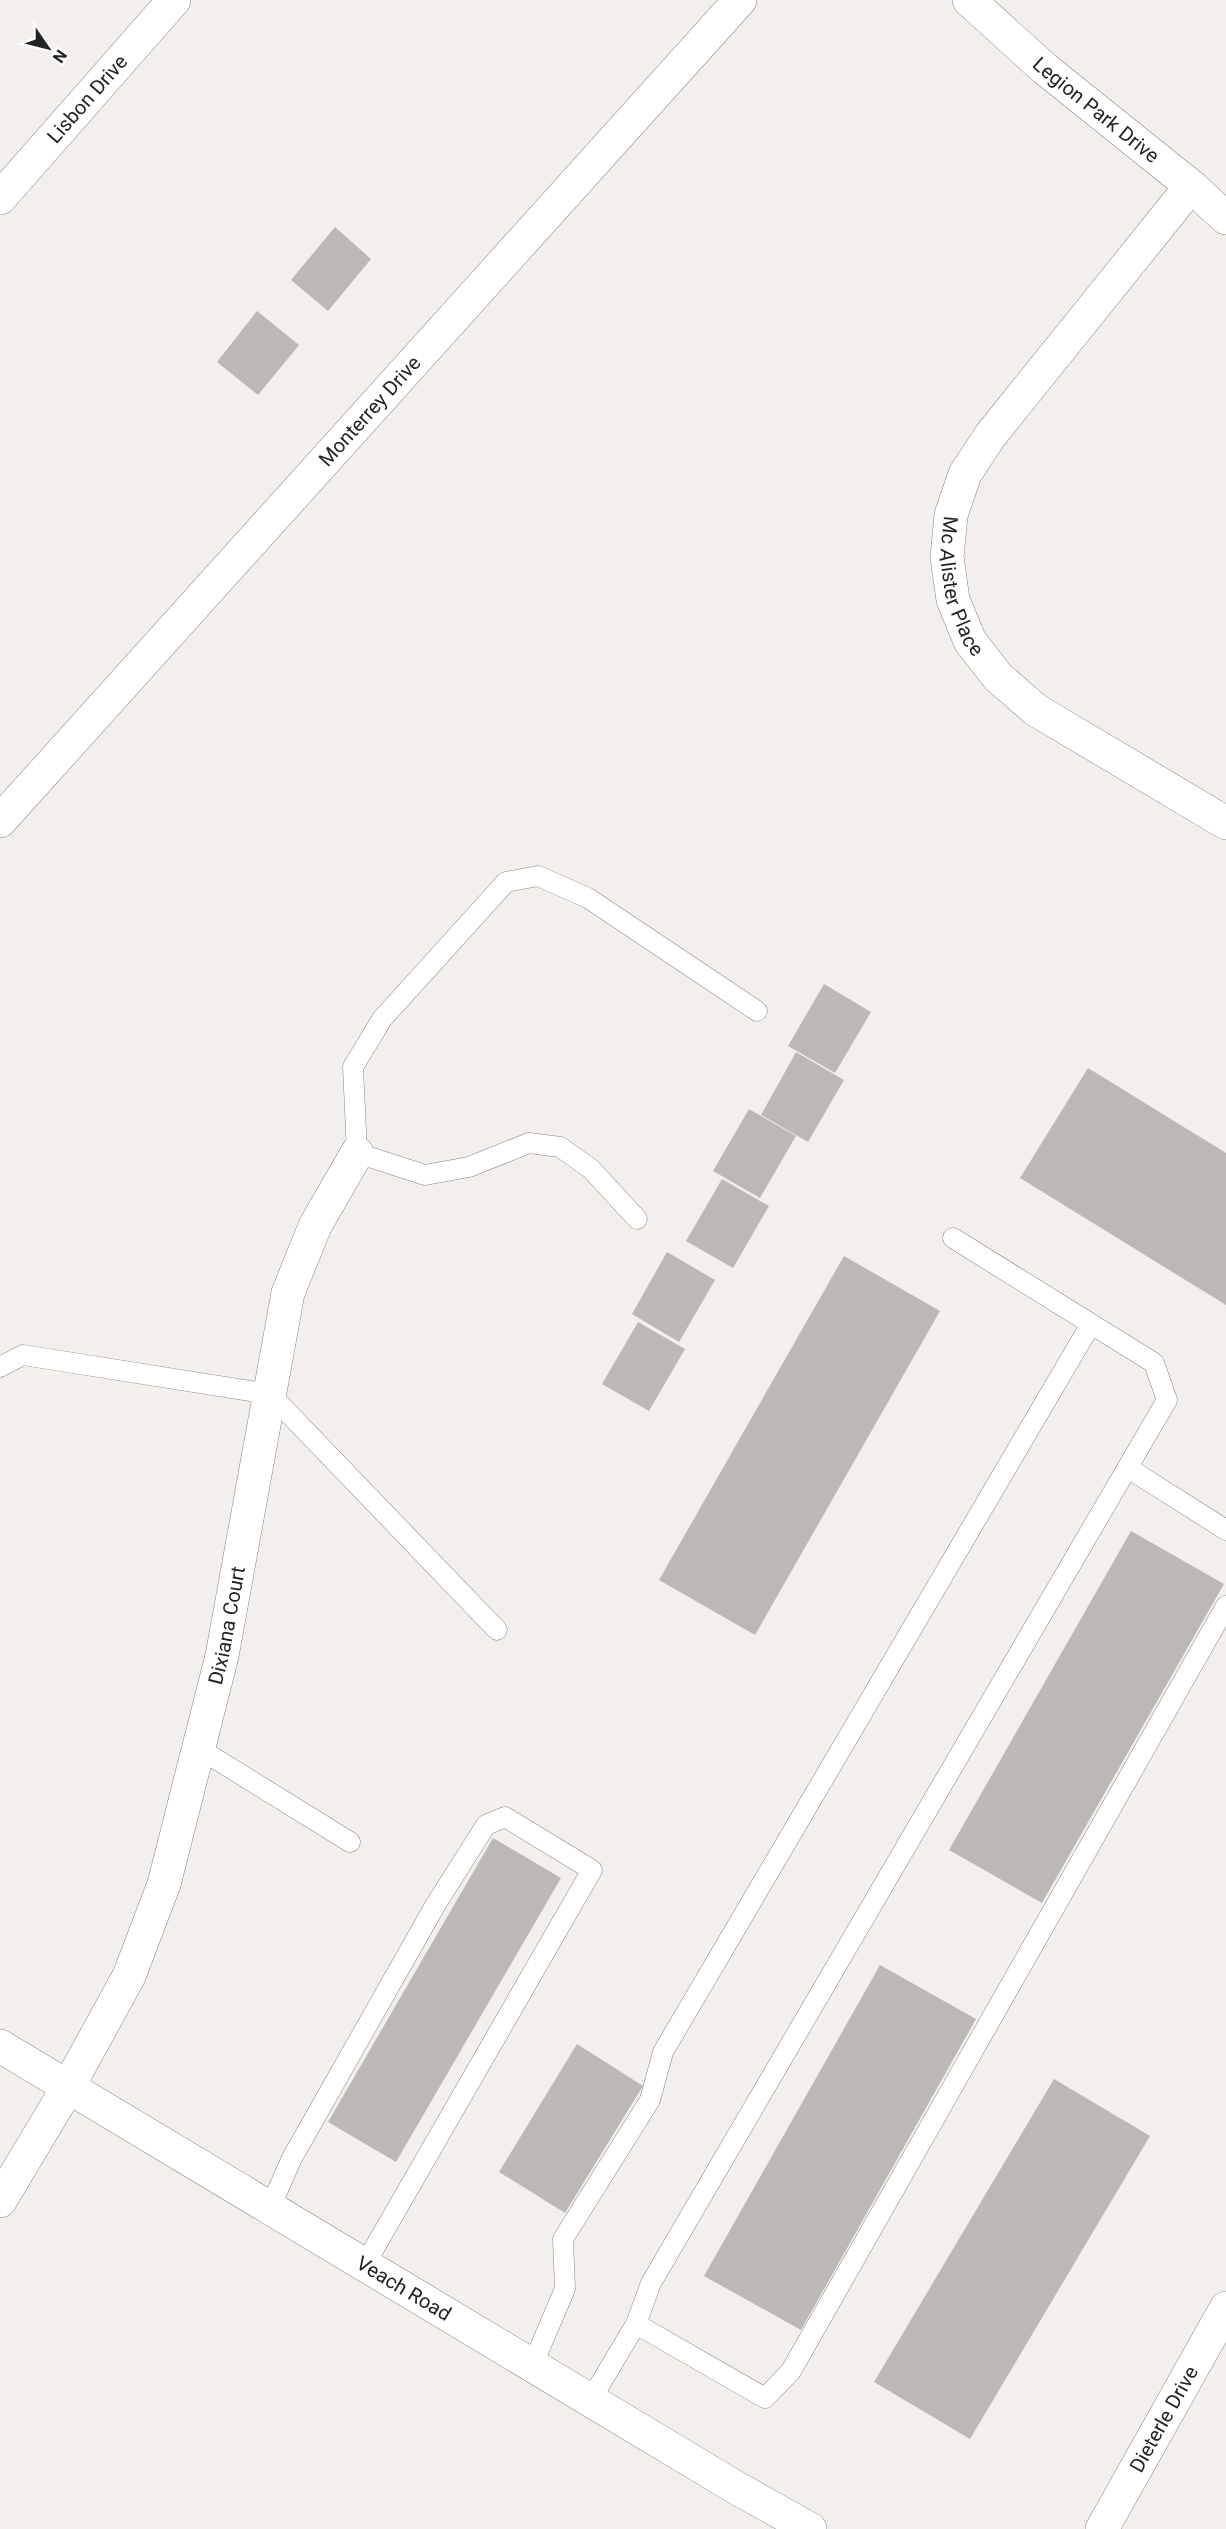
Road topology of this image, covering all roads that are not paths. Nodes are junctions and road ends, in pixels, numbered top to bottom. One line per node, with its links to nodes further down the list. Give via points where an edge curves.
1 (174, 0): 5 (street, Lisbon Drive)
2 (740, 0): 7 (street, Monterrey Drive)
3 (969, 0): 4 (street, Legion Park Drive, via 1044,68)
4 (1191, 186): 6 (street, Legion Park Drive); 8 (street, Mc Alister Place, via 971,464 951,515 947,557 953,600 970,641 998,677 1036,710)
5 (0, 198)
6 (1226, 218)
7 (0, 821)
8 (1226, 823)
9 (757, 1011): 10 (lane, via 588,898 538,876 506,882 381,1019 352,1067)
10 (357, 1153): 11 (lane, via 425,1175 469,1167 529,1143 560,1147 591,1169); 15 (street, Dixiana Court, via 315,1226 288,1293)
11 (637, 1219)
12 (953, 1238): 13 (lane)
13 (1091, 1324): 16 (lane, via 1154,1363 1167,1400); 29 (lane, via 663,2052 650,2100 563,2239 565,2289)
14 (0, 1367): 15 (lane, via 23,1355)
15 (270, 1394): 19 (lane); 20 (street, Dixiana Court, via 222,1656)
16 (1128, 1468): 17 (lane); 28 (lane, via 651,2283)
17 (1226, 1530)
18 (1226, 1606): 28 (lane, via 791,2371 765,2398)
19 (497, 1630)
20 (198, 1748): 21 (lane); 23 (street, Dixiana Court, via 164,1884 129,1976)
21 (350, 1842)
22 (0, 2046): 23 (street, Veach Road)
23 (67, 2089): 24 (street, Dixiana Court); 25 (street, Veach Road)
24 (0, 2201)
25 (269, 2210): 26 (street, Veach Road); 26 (lane, via 292,2158 436,1904 486,1825 505,1817 592,1870)
26 (364, 2266): 29 (street, Veach Road)
27 (1226, 2308): 32 (street, Dieterle Drive)
28 (636, 2324): 30 (lane)
29 (532, 2366): 30 (street, Veach Road)
30 (590, 2401): 31 (street, Veach Road)
31 (810, 2529)
32 (1102, 2529)

